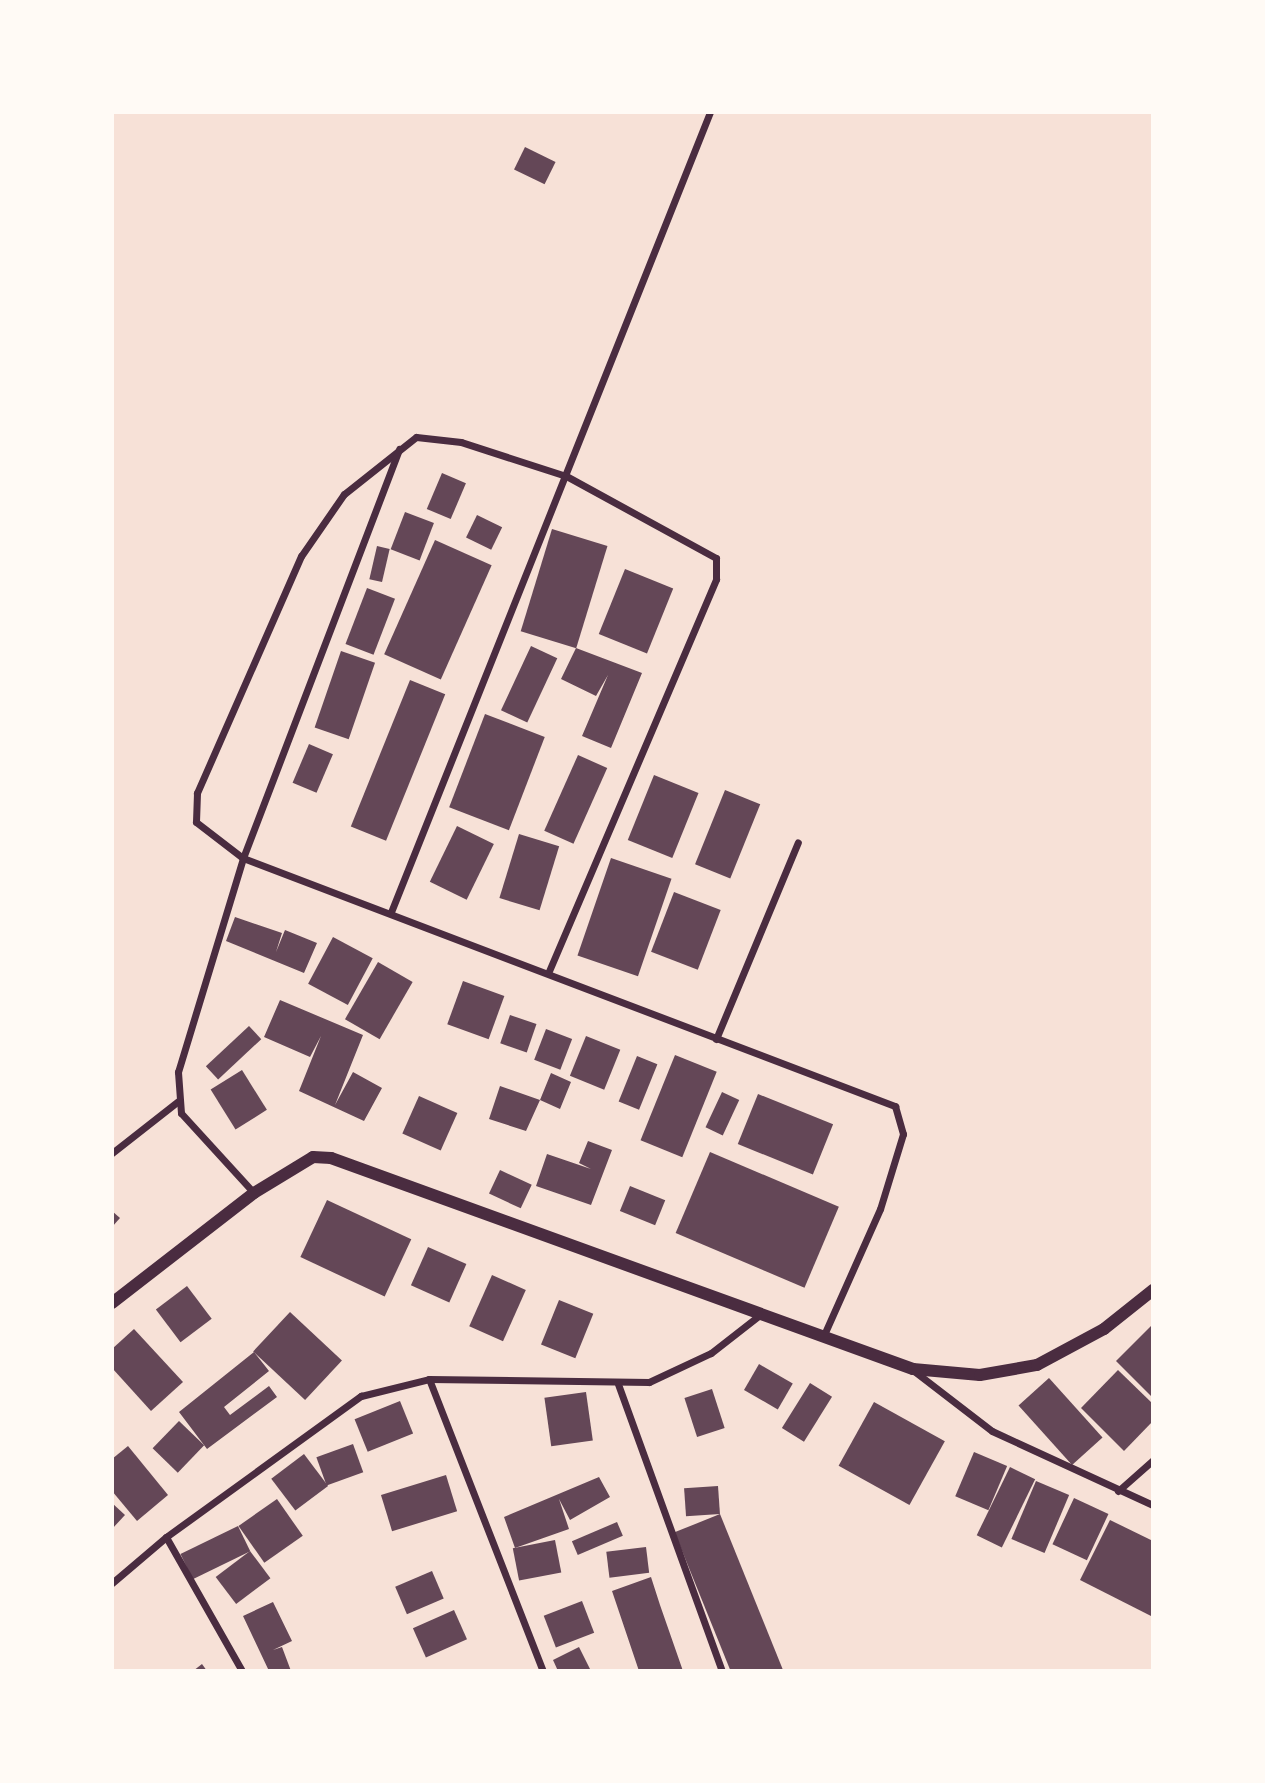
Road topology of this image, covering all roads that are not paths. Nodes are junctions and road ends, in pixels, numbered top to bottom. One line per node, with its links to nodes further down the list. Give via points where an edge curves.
1 (710, 112): 3 (street)
2 (400, 447): 3 (street, via 433,436); 5 (street); 5 (street, via 344,494 301,556 197,793 196,821)
3 (566, 476): 6 (street); 7 (street, via 703,545 718,568)
4 (797, 842): 8 (street)
5 (243, 858): 6 (street); 9 (street, via 178,1072)
6 (391, 912): 7 (street)
7 (549, 971): 8 (street)
8 (716, 1039): 15 (street, via 895,1107 903,1119 880,1209)
9 (177, 1102): 10 (street); 11 (street)
10 (112, 1153)
11 (254, 1193): 13 (street); 14 (street, via 297,1164 331,1158)
12 (1153, 1290): 16 (street, via 1104,1329 1037,1365 980,1375)
13 (112, 1303)
14 (764, 1312): 15 (street); 18 (street, via 695,1363 649,1382)
15 (823, 1337): 16 (street)
16 (913, 1369): 20 (street, via 992,1432)
17 (429, 1379): 18 (street); 22 (street, via 361,1396); 25 (street)
18 (618, 1384): 26 (street)
19 (1153, 1460): 20 (street)
20 (1118, 1491): 21 (street)
21 (1153, 1505)
22 (166, 1537): 23 (street); 24 (street)
23 (112, 1583)
24 (242, 1671)
25 (543, 1671)
26 (722, 1671)

